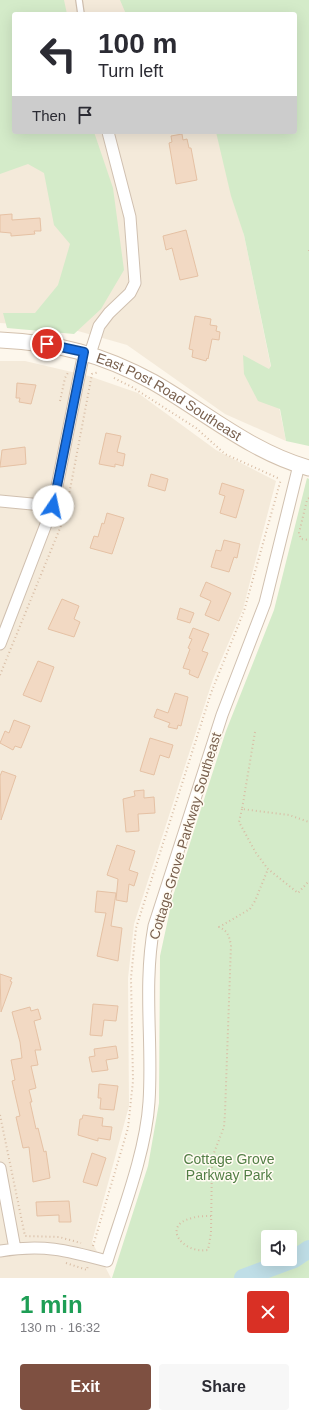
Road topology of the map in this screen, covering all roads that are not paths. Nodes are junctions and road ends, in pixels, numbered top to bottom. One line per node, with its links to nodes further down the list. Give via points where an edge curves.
1 (79, 0): 2 (lane)
2 (81, 12)
3 (109, 134): 5 (street, via 130,217 135,283 130,293 99,326)
4 (0, 340): 5 (main road, East Post Road Southeast, via 47,344)
5 (87, 353): 6 (main road, East Post Road Southeast, via 153,382 255,445); 8 (street)
6 (304, 467): 11 (street, Cottage Grove Parkway Southeast, via 265,603 222,715 154,926 149,955 149,1103 141,1148 107,1261 54,1249)
7 (0, 501): 8 (street)
8 (53, 506): 9 (street)
9 (0, 644)
10 (0, 1168): 11 (street)
11 (15, 1249): 12 (street)
12 (0, 1251)

